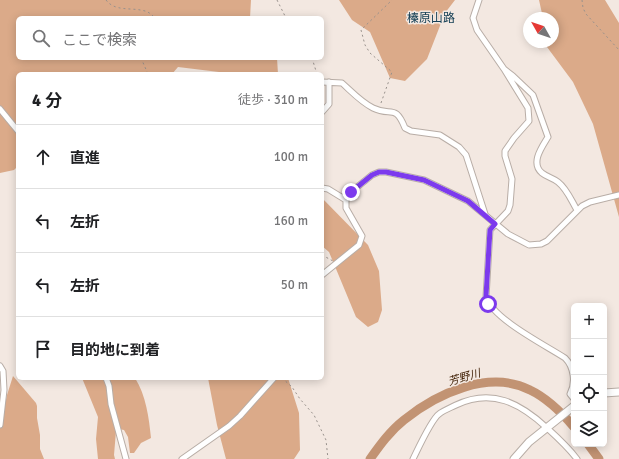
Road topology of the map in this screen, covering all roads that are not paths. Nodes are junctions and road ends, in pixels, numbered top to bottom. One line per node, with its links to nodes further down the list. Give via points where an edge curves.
1 (478, 0): 2 (street, via 473,18 475,24)
2 (504, 69): 11 (street, via 533,95 548,137 538,154 537,167 566,189); 13 (street, via 528,108 529,121 505,151 512,179 510,205 508,211)
3 (324, 82): 4 (street)
4 (328, 82): 6 (street, via 329,104); 12 (street, via 342,83 360,100 375,109 397,114 405,128 411,131 440,134 459,147 466,154)
5 (0, 109): 7 (street)
6 (324, 110)
7 (16, 129)
8 (324, 188): 10 (street)
9 (619, 195): 11 (street, via 590,202)
10 (346, 200): 12 (street, via 351,192 372,175 386,172 424,180 468,201); 14 (street, via 346,208 362,236 359,245)
11 (577, 210): 13 (street, via 553,237 541,244 529,245)
12 (485, 215): 13 (street)
13 (495, 224): 16 (street, via 490,230 486,296 488,304 499,315 566,358 571,364)
14 (324, 273)
15 (0, 366): 22 (street, via 3,371 4,390)
16 (573, 375)
17 (107, 380): 24 (street)
18 (272, 380): 25 (street, via 229,426)
19 (619, 392): 20 (street)
20 (607, 393)
21 (571, 406): 23 (street)
22 (0, 425)
23 (547, 426): 26 (street, via 508,401 493,398 474,399 439,414); 27 (street); 28 (street)
24 (126, 459)
25 (182, 459)
26 (413, 459)
27 (514, 459)
28 (577, 459)

